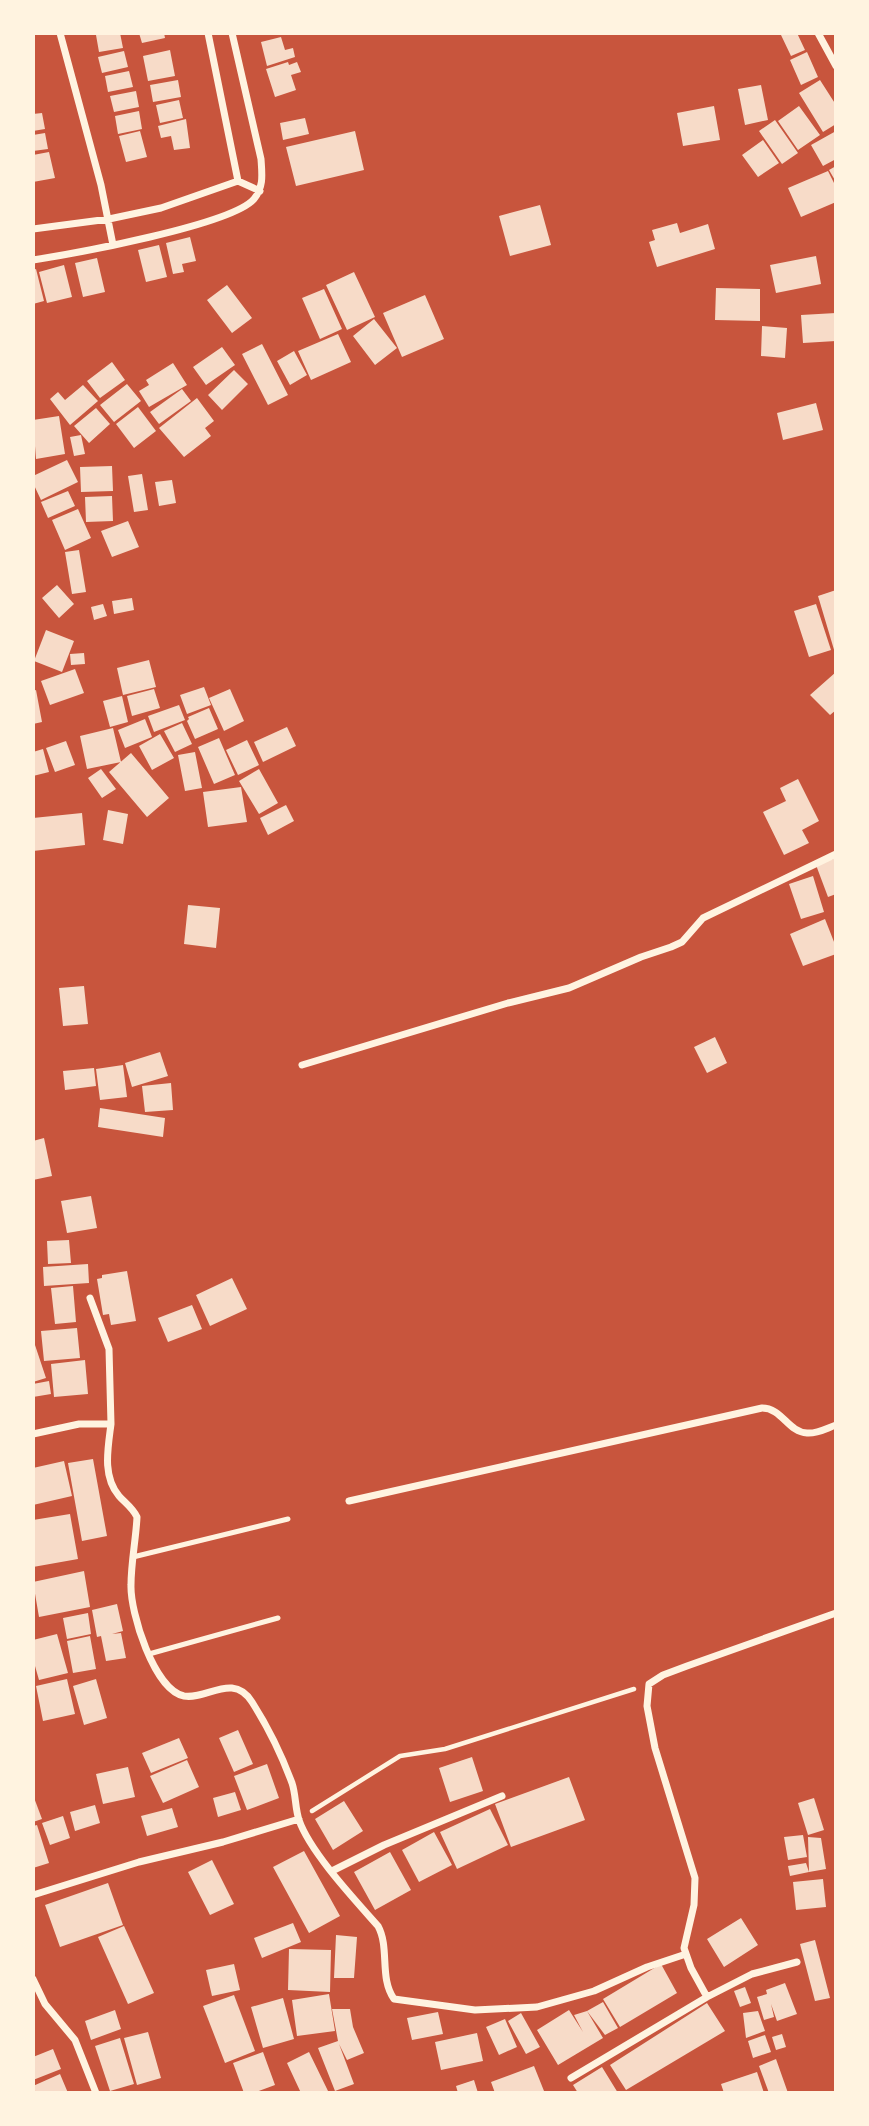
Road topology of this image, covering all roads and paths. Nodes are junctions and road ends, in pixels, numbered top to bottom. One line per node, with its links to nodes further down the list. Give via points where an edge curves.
1 (60, 33): 8 (street)
2 (208, 33): 6 (street)
3 (232, 33): 7 (street, via 261,159)
4 (818, 33): 5 (street)
5 (836, 66)
6 (238, 181): 7 (street); 8 (street, via 161,208)
7 (260, 191): 10 (street, via 243,209 226,216)
8 (108, 219): 9 (street); 10 (street)
9 (33, 229)
10 (113, 245): 11 (street)
11 (33, 260)
12 (836, 854): 13 (street, via 703,918 671,947 569,988)
13 (302, 1065)
14 (90, 1298): 15 (street, via 109,1349)
15 (111, 1424): 17 (street, via 79,1424); 20 (street, via 107,1465 117,1494 137,1517)
16 (836, 1425): 18 (street, via 804,1433 775,1411 762,1408)
17 (33, 1434)
18 (349, 1501)
19 (288, 1519): 20 (lane)
20 (133, 1558): 23 (street, via 131,1598)
21 (836, 1613): 24 (street)
22 (278, 1618): 23 (lane)
23 (149, 1654): 26 (street, via 160,1676 179,1694 223,1688 250,1698 293,1786)
24 (649, 1684): 26 (path, via 445,1749 400,1756); 29 (street, via 647,1706 655,1748 695,1878)
25 (502, 1796): 27 (street)
26 (299, 1819): 27 (street); 28 (street)
27 (332, 1871): 29 (street, via 383,1934 391,1994 400,2001 475,2010 537,2007 594,1991)
28 (33, 1895)
29 (686, 1954): 32 (street)
30 (797, 1962): 32 (street, via 752,1974)
31 (33, 1979): 33 (street)
32 (707, 1997): 35 (street)
33 (45, 2004): 34 (street); 36 (street, via 75,2040)
34 (33, 2006)
35 (571, 2078)
36 (96, 2093)

